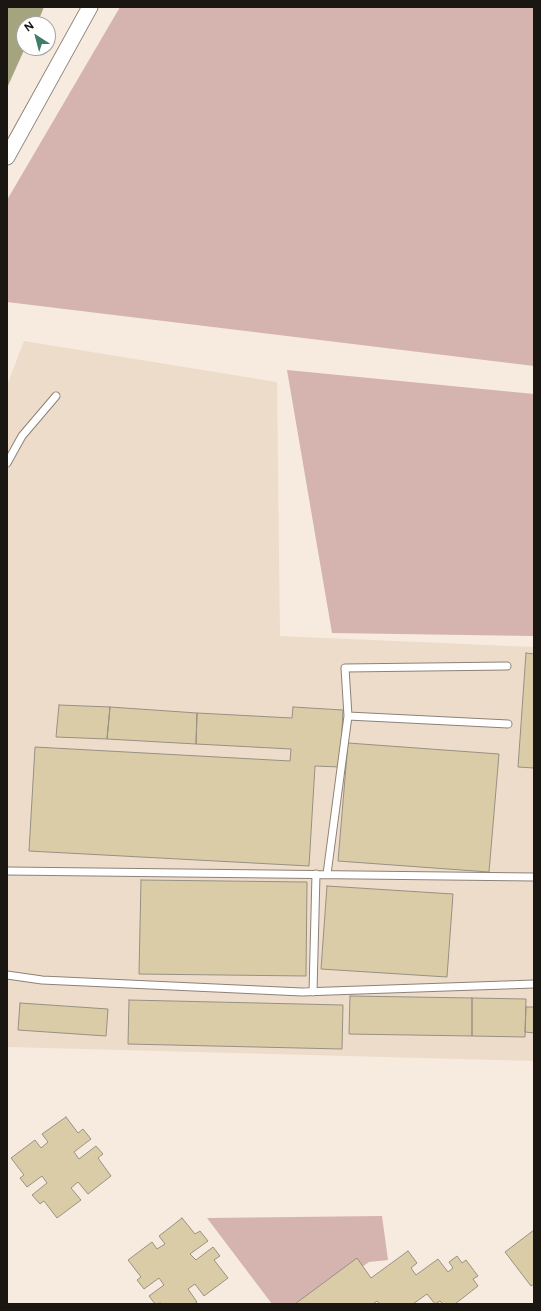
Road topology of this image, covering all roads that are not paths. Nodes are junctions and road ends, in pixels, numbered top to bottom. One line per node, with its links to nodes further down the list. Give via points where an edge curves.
1 (90, 7): 2 (street)
2 (7, 157)
3 (56, 396): 4 (lane, via 22,436)
4 (7, 463)
5 (507, 666): 6 (lane, via 345,668)
6 (348, 716): 7 (lane); 10 (lane)
7 (508, 724)
8 (7, 871): 9 (lane)
9 (316, 874): 10 (lane); 14 (lane)
10 (327, 874): 11 (lane)
11 (534, 877)
12 (7, 975): 14 (lane, via 42,980)
13 (534, 984): 14 (lane)
14 (313, 992)

